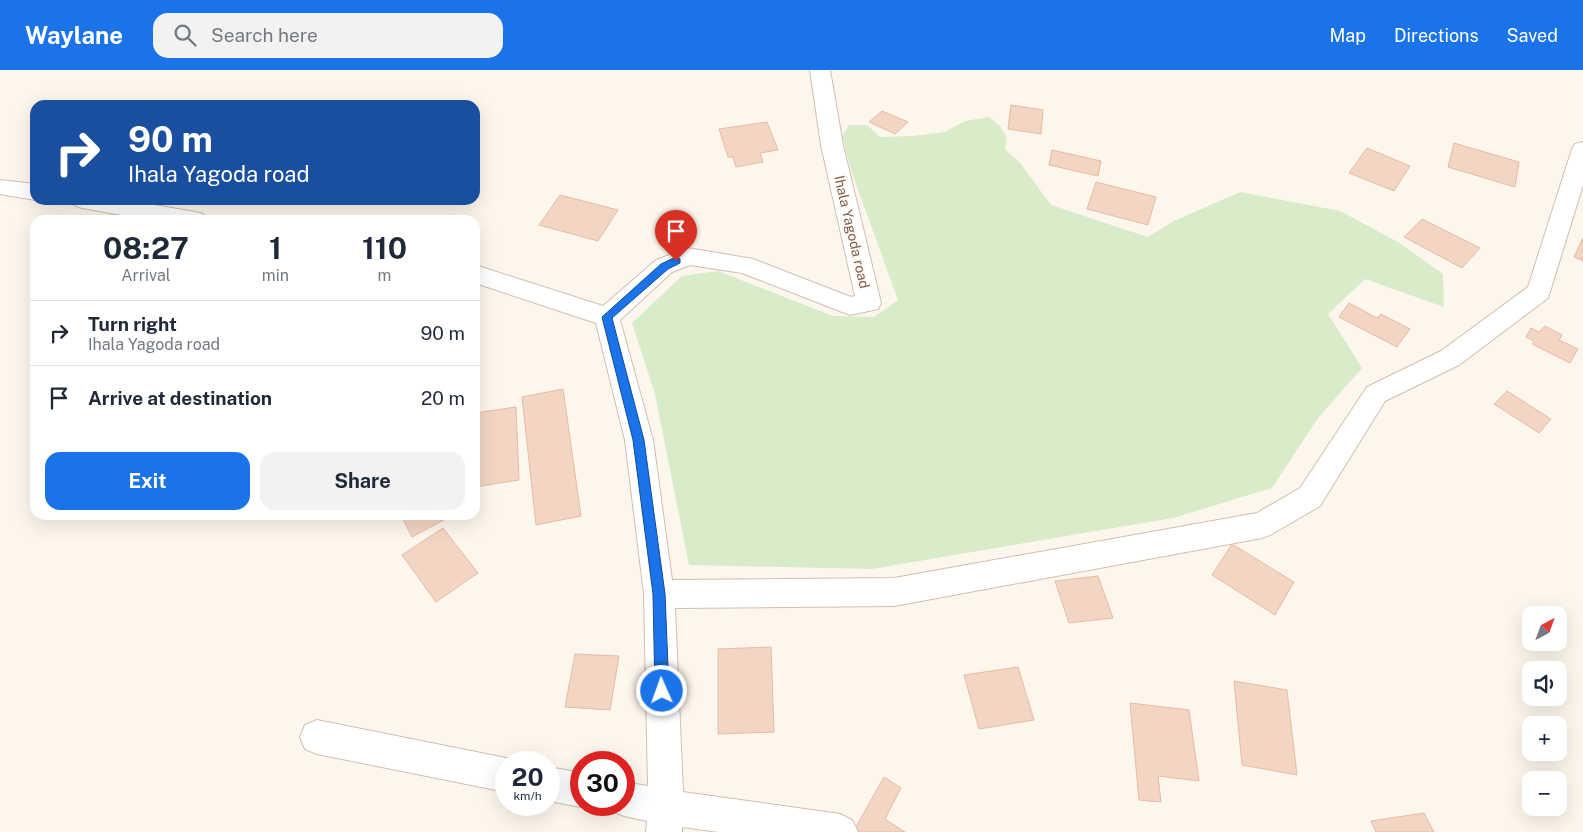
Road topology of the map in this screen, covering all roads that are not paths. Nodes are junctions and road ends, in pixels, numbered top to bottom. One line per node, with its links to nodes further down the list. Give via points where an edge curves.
1 (820, 70): 8 (street, Ihala Yagoda road, via 832,145 869,303 850,306 744,265 688,256 664,266)
2 (1583, 149): 9 (street, via 1539,292 1450,358 1376,394 1310,497 1262,525 894,592)
3 (0, 186): 4 (street)
4 (30, 191)
5 (110, 205): 6 (street)
6 (167, 215)
7 (480, 276): 8 (street)
8 (607, 317): 9 (street, via 639,440)
9 (659, 594): 13 (street)
10 (317, 736): 11 (street)
11 (495, 773)
12 (635, 805): 13 (street)
13 (665, 820): 14 (street)
14 (840, 832)

